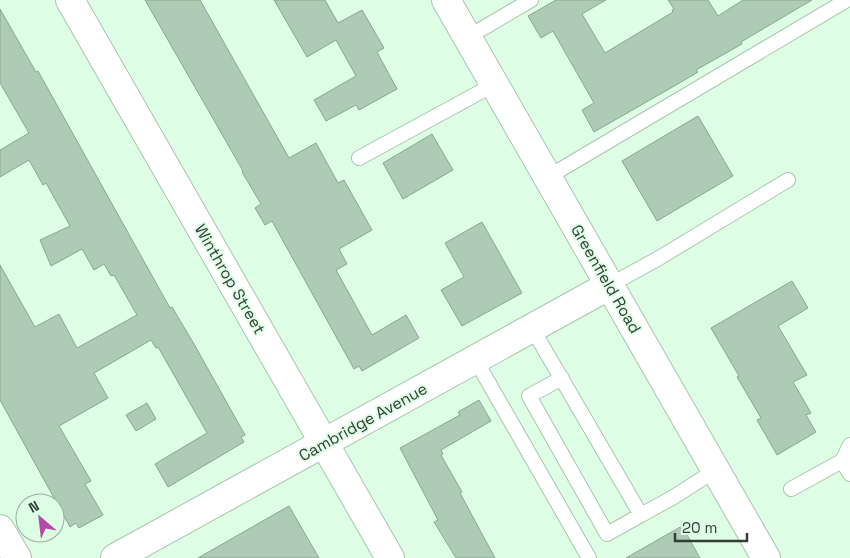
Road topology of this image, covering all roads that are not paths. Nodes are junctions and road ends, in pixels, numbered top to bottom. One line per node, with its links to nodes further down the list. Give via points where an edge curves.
1 (70, 0): 14 (street, Winthrop Street)
2 (446, 0): 5 (street, Greenfield Road)
3 (531, 0): 5 (lane)
4 (847, 0): 8 (lane)
5 (468, 37): 6 (street, Greenfield Road)
6 (495, 84): 7 (lane); 8 (street, Greenfield Road)
7 (359, 158)
8 (548, 178): 10 (street, Greenfield Road)
9 (788, 180): 10 (lane)
10 (610, 284): 11 (street, Cambridge Avenue); 17 (street, Greenfield Road)
11 (532, 328): 12 (street, Cambridge Avenue); 13 (lane)
12 (475, 360): 14 (street, Cambridge Avenue); 25 (lane)
13 (562, 378): 20 (lane); 20 (lane, via 529,396 607,534)
14 (324, 443): 23 (street, Cambridge Avenue); 24 (street, Winthrop Street)
15 (850, 445): 16 (lane)
16 (842, 461): 18 (lane); 19 (lane)
17 (716, 470): 20 (lane); 26 (street, Greenfield Road)
18 (850, 474)
19 (792, 489)
20 (641, 515)
21 (0, 528): 22 (street)
22 (17, 558)
23 (115, 558)
24 (390, 558)
25 (589, 558)
26 (766, 558)

